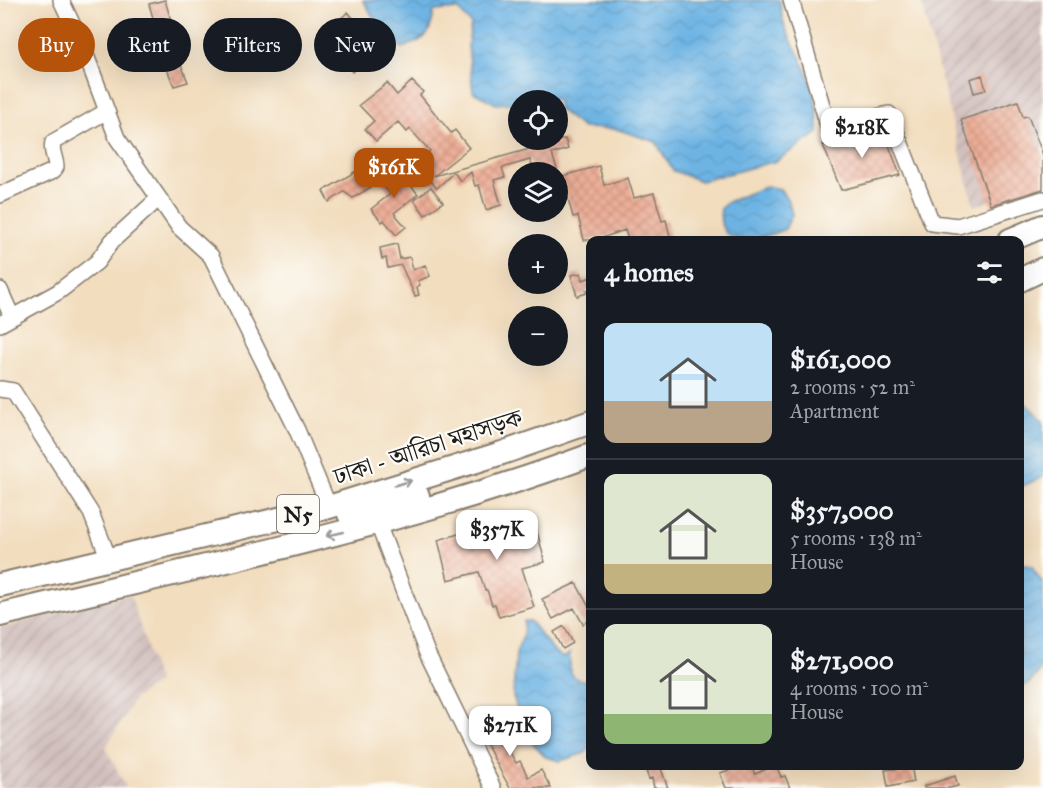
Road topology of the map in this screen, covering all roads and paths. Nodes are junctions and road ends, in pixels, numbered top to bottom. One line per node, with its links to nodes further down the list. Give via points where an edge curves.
1 (61, 0): 3 (street)
2 (791, 0): 6 (street, via 829,129 890,114 932,223 958,226)
3 (107, 111): 4 (street, via 52,142 56,159 53,171); 5 (street, via 117,138)
4 (0, 195)
5 (159, 198): 10 (street, via 112,241 97,262 58,292); 15 (street, via 179,226 211,256 297,430)
6 (1043, 199)
7 (1043, 269): 8 (highway)
8 (1024, 278)
9 (0, 290): 10 (street)
10 (6, 320)
11 (0, 388): 17 (street, via 13,390 91,513)
12 (586, 424): 15 (highway, ঢাকা - আরিচা মহাসড়ক / N5, one-way to 12)
13 (586, 443): 19 (highway, N5, via 394,503)
14 (586, 457): 16 (highway, N5)
15 (329, 507): 17 (highway, ঢাকা - আরিচা মহাসড়ক / N5)
16 (378, 524): 20 (highway, N5, one-way to 20); 21 (street, via 427,653)
17 (109, 559): 18 (highway, ঢাকা - আরিচা মহাসড়ক / N5)
18 (0, 585)
19 (0, 600)
20 (0, 615)
21 (493, 788)

